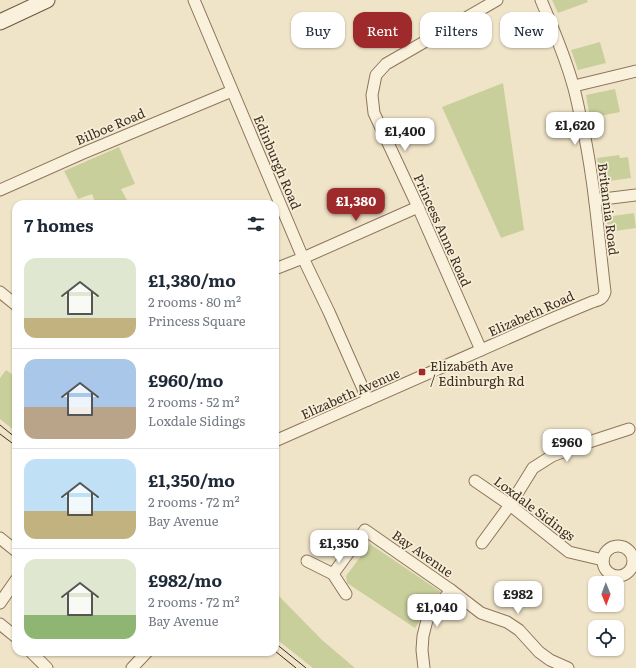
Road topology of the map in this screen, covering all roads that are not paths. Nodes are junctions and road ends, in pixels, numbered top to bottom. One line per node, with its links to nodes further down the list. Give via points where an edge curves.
1 (47, 0): 5 (street)
2 (194, 0): 8 (street, Edinburgh Road)
3 (497, 0): 14 (street, Princess Anne Road, via 386,64 376,75 372,95 374,113)
4 (541, 0): 7 (street, Britannia Road)
5 (0, 22)
6 (636, 71): 7 (street)
7 (574, 86): 12 (street, Britannia Road)
8 (232, 91): 9 (street, Bilboe Road); 11 (street, Edinburgh Road)
9 (0, 190)
10 (636, 195): 12 (street)
11 (278, 200)
12 (595, 200): 19 (street, Britannia Road, via 605,292 604,297)
13 (279, 202): 15 (street, Edinburgh Road)
14 (418, 207): 15 (street); 20 (street, Princess Anne Road)
15 (303, 258): 16 (street); 21 (street, Edinburgh Road)
16 (279, 268)
17 (0, 292): 18 (street)
18 (12, 302)
19 (592, 302): 20 (street, Elizabeth Road)
20 (481, 350): 21 (street, Elizabeth Avenue)
21 (368, 400): 23 (street, Elizabeth Avenue)
22 (629, 429): 25 (street, via 552,456 533,468)
23 (279, 439)
24 (475, 481): 25 (street, Loxdale Sidings)
25 (510, 505): 27 (street); 29 (street, Loxdale Sidings, via 569,552)
26 (0, 538): 28 (street)
27 (482, 543)
28 (12, 548)
29 (603, 560): 31 (street, via 606,571 611,575 622,576); 31 (street, via 610,548 623,547 633,556)
30 (308, 561): 32 (street)
31 (634, 570)
32 (333, 574): 34 (street, Bay Avenue, via 365,530); 35 (street)
33 (12, 586): 36 (street)
34 (451, 590): 43 (street, via 427,620 422,650); 44 (street, Bay Avenue, via 481,613 507,622 519,630 539,652)
35 (346, 594)
36 (0, 603)
37 (0, 624): 38 (street)
38 (12, 634)
39 (35, 656): 41 (street)
40 (143, 656): 42 (street)
41 (47, 668)
42 (132, 668)
43 (424, 668)
44 (568, 668)

